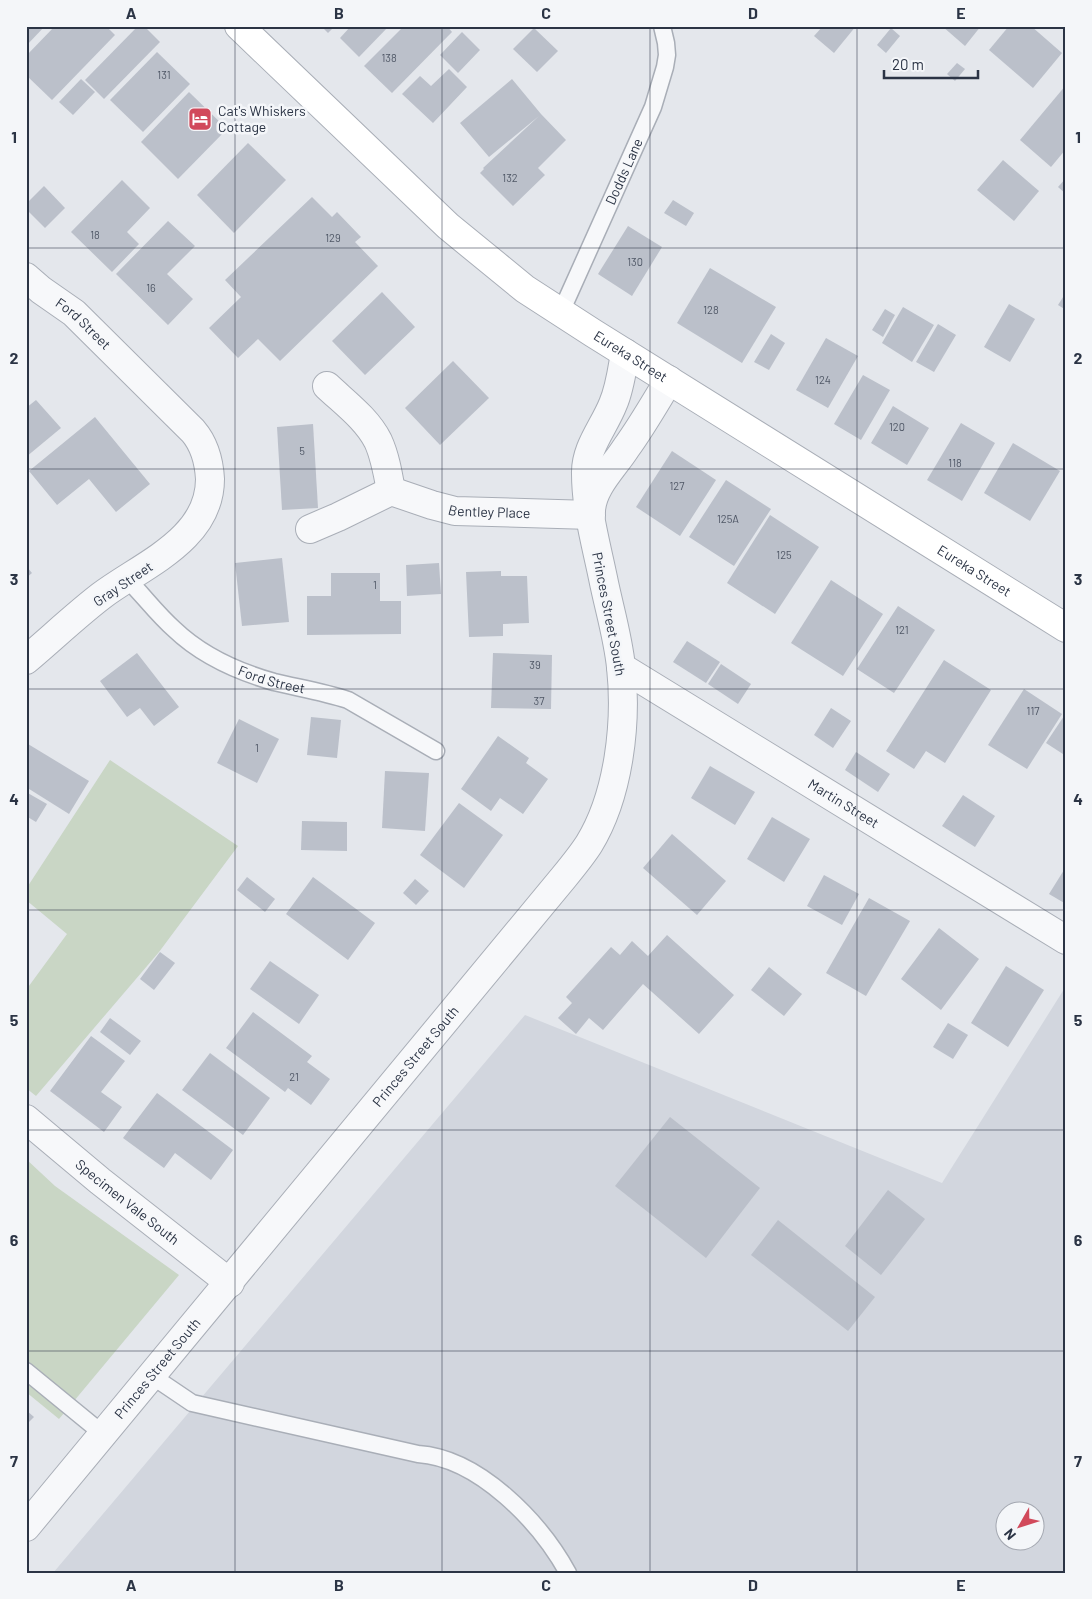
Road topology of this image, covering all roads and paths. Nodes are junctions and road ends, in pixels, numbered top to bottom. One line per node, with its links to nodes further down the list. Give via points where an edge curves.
1 (239, 26): 4 (street, Eureka Street, via 448,226 525,288)
2 (662, 26): 4 (lane, Dodds Lane, via 667,56 652,107)
3 (26, 277): 9 (street, Ford Street, via 74,313 193,430 209,463)
4 (561, 312): 5 (street, Eureka Street)
5 (625, 353): 6 (street, Eureka Street); 10 (street, Princes Street South, via 616,396 587,460 586,484)
6 (670, 380): 10 (street, Princes Street South, via 599,486); 13 (street, Eureka Street)
7 (327, 386): 8 (street, via 371,428 382,452)
8 (391, 490): 10 (street, Bentley Place, via 444,509 465,512); 11 (street)
9 (208, 498): 12 (street, Gray Street, via 199,520 185,535 154,563)
10 (591, 515): 15 (street, Princes Street South)
11 (310, 529)
12 (127, 579): 14 (street, Gray Street, via 101,596); 16 (lane, Ford Street, via 174,630 214,658 273,681 348,700)
13 (1066, 628)
14 (26, 660)
15 (621, 667): 17 (street, Martin Street); 19 (street, Princes Street South, via 622,714 618,758 608,801 590,842)
16 (436, 751)
17 (1066, 940)
18 (26, 1118): 19 (street, Specimen Vale South)
19 (230, 1283): 21 (street, Princes Street South)
20 (26, 1371): 22 (lane)
21 (152, 1376): 22 (street, Princes Street South); 24 (lane, via 192,1403 447,1459 489,1483 525,1513 554,1548)
22 (103, 1434): 23 (street, Princes Street South)
23 (26, 1527)
24 (568, 1573)

